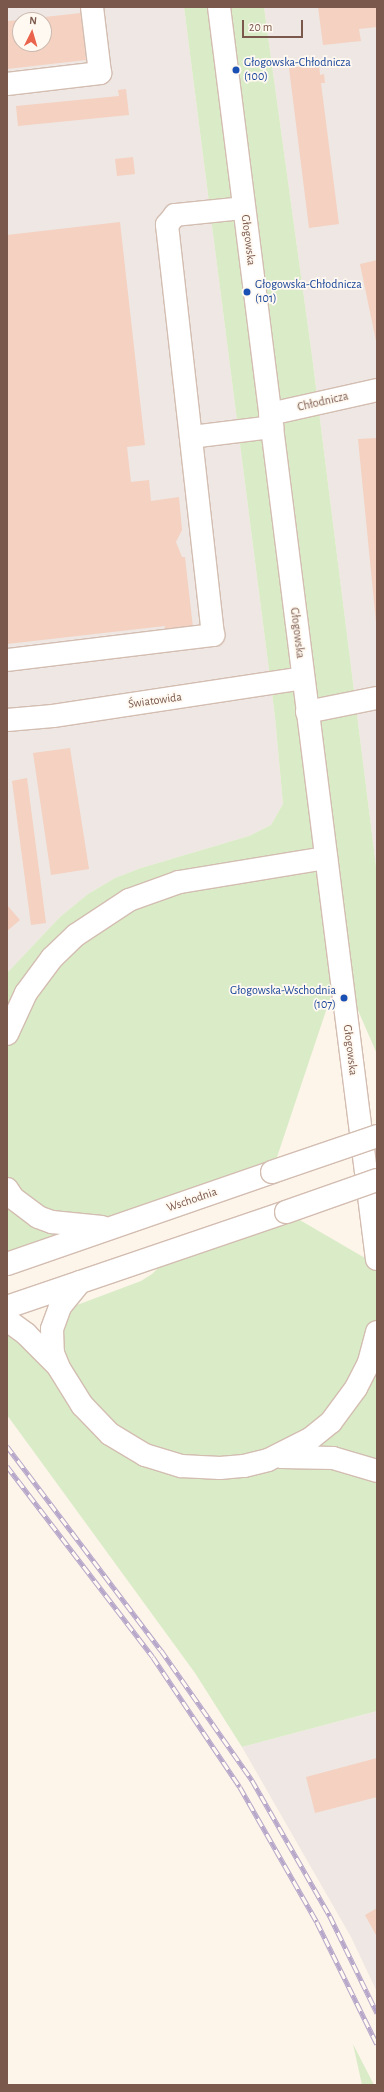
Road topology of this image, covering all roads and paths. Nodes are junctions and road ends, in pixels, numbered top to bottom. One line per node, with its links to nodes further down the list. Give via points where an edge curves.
1 (92, 7): 3 (street, via 100,73)
2 (219, 7): 4 (street, Głogowska)
3 (7, 84)
4 (244, 208): 6 (street, Głogowska); 7 (street, via 175,216 167,225)
5 (377, 390): 6 (street, Chłodnicza)
6 (271, 421): 7 (street, Chłodnicza); 9 (street, Głogowska)
7 (191, 437): 8 (street, via 213,635)
8 (7, 660)
9 (303, 678): 11 (street, Głogowska); 12 (street, Światowida, via 60,715)
10 (377, 698): 11 (street)
11 (308, 712): 13 (street, Głogowska)
12 (7, 720)
13 (326, 858): 14 (street, via 179,882 129,900 76,935 52,958 26,993); 19 (street, Głogowska)
14 (7, 1034)
15 (377, 1136): 18 (street, Wschodnia, bridge)
16 (377, 1180): 21 (street, bridge)
17 (7, 1188): 18 (street, via 28,1211 52,1222)
18 (113, 1227): 20 (street, Wschodnia)
19 (377, 1259)
20 (7, 1264)
21 (80, 1282): 22 (street); 25 (street, via 60,1307 52,1329 53,1353)
22 (7, 1308)
23 (7, 1320): 25 (street, via 26,1334)
24 (377, 1332): 26 (street, via 369,1362 340,1412 310,1440)
25 (59, 1368): 26 (street, via 92,1417 117,1439 146,1455 181,1466 207,1468 244,1466)
26 (276, 1457): 27 (street, via 327,1457 355,1462)
27 (377, 1471)

